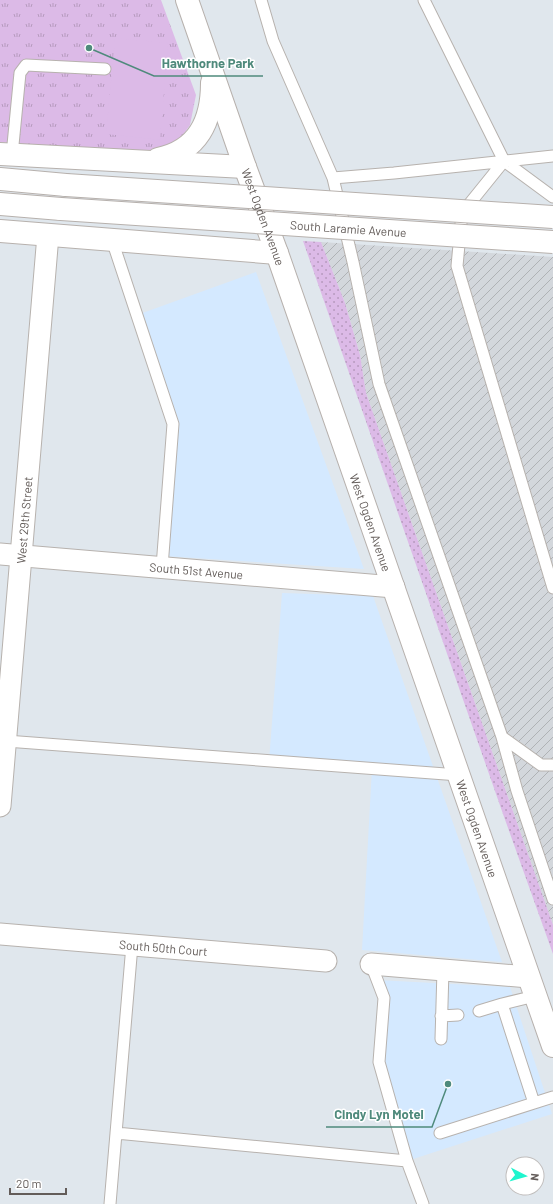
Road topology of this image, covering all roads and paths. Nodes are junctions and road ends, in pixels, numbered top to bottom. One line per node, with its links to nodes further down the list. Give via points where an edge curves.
1 (187, 0): 5 (main road, West Ogden Avenue)
2 (261, 0): 11 (lane, via 273,41)
3 (424, 0): 8 (lane)
4 (105, 69): 6 (lane, via 26,65 20,73)
5 (212, 73): 9 (main road, via 208,117 197,137 183,150); 10 (main road, West Ogden Avenue)
6 (6, 154): 9 (main road)
7 (553, 156): 8 (lane)
8 (504, 161): 11 (lane); 13 (lane); 25 (lane, via 462,213 457,266)
9 (142, 162): 10 (main road)
10 (245, 167): 20 (main road, West Ogden Avenue)
11 (333, 178): 26 (lane, via 379,384)
12 (0, 179): 15 (main road, South Laramie Avenue, bridge)
13 (553, 197)
14 (0, 204): 19 (main road, South Laramie Avenue, bridge)
15 (553, 217)
16 (0, 231): 17 (main road)
17 (48, 235): 18 (main road); 22 (street, West 29th Street)
18 (112, 240): 20 (main road); 23 (lane, via 173,424)
19 (553, 242)
20 (277, 253): 24 (main road, West Ogden Avenue)
21 (0, 554): 22 (street, South 51st Avenue)
22 (22, 556): 23 (street, South 51st Avenue); 27 (street, West 29th Street)
23 (162, 567): 24 (street, South 51st Avenue)
24 (394, 586): 29 (main road, West Ogden Avenue)
25 (553, 588)
26 (502, 736): 28 (lane, via 541,765); 31 (lane, via 517,791)
27 (6, 741): 29 (lane); 30 (street, West 29th Street)
28 (553, 765)
29 (459, 775): 37 (main road, West Ogden Avenue)
30 (0, 806)
31 (553, 899)
32 (0, 934): 33 (street, South 50th Court)
33 (132, 945): 34 (street, South 50th Court); 46 (lane)
34 (326, 961)
35 (371, 964): 36 (street); 48 (lane, via 384,998 379,1062)
36 (443, 970): 37 (street); 41 (lane)
37 (532, 986): 38 (lane); 43 (main road, West Ogden Avenue)
38 (502, 1004): 39 (lane); 45 (lane)
39 (478, 1011)
40 (458, 1015): 41 (lane)
41 (441, 1016): 42 (lane)
42 (440, 1039)
43 (553, 1046)
44 (553, 1097): 45 (lane)
45 (534, 1103): 47 (lane)
46 (116, 1133): 48 (lane); 49 (lane)
47 (440, 1133)
48 (407, 1161): 50 (lane)
49 (110, 1204)
50 (423, 1204)

